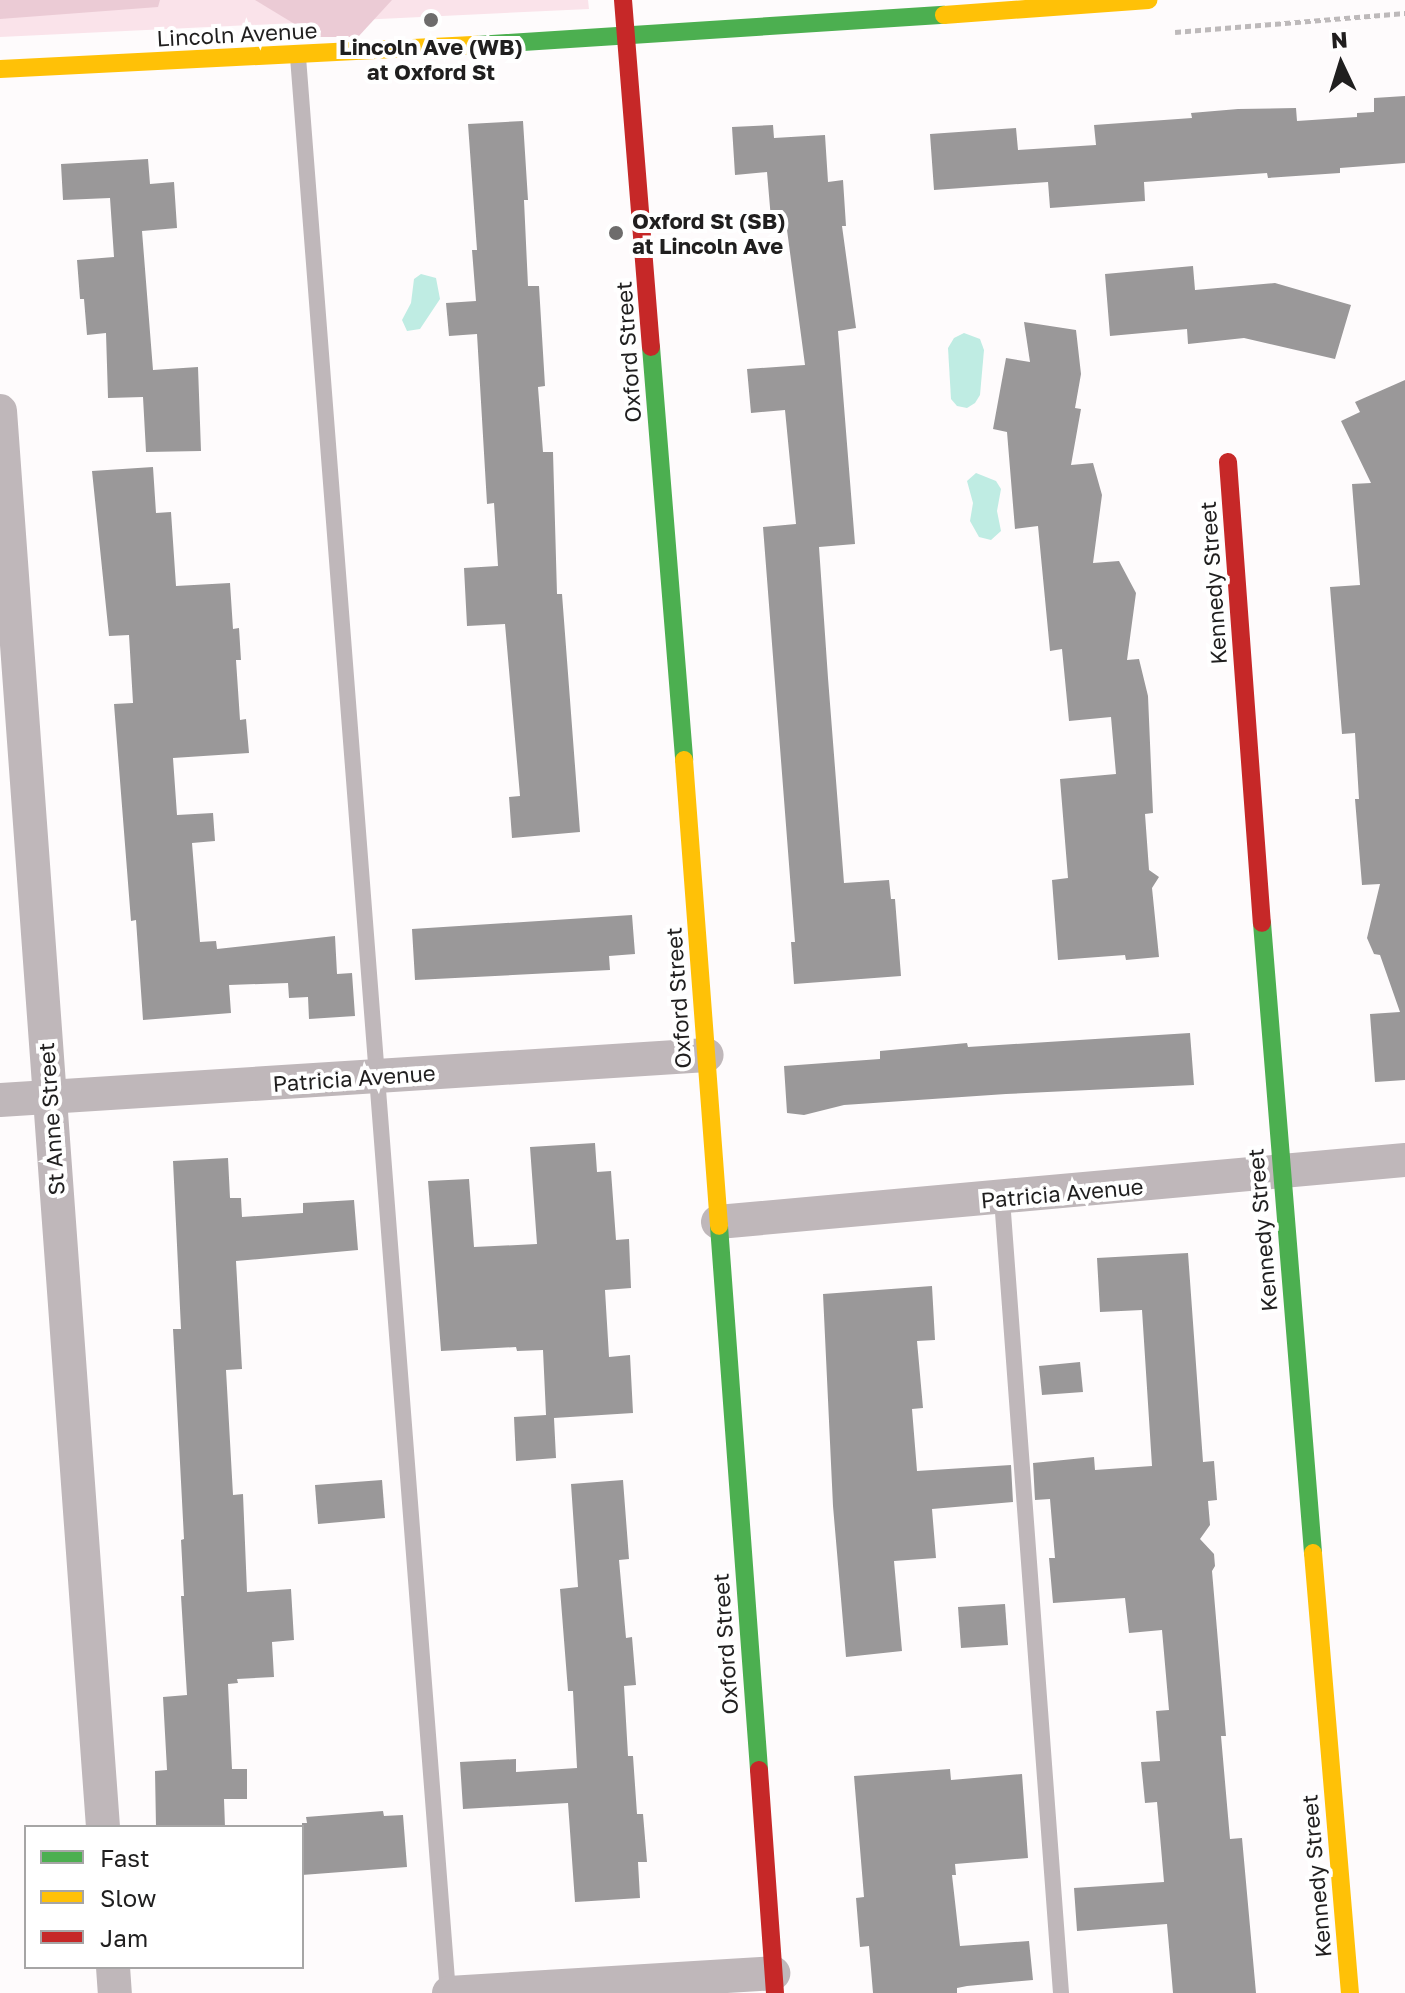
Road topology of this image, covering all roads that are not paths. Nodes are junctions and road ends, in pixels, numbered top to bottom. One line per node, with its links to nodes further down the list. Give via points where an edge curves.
1 (623, 0): 4 (main road, Oxford Street)
2 (1148, 0): 3 (main road, Lincoln Avenue)
3 (911, 8): 4 (main road, Lincoln Avenue)
4 (626, 38): 5 (main road, Lincoln Avenue); 9 (main road, Oxford Street)
5 (298, 56): 6 (main road, Lincoln Avenue); 10 (lane)
6 (0, 69)
7 (0, 411): 11 (street, St Anne Street)
8 (1228, 462): 14 (main road, Kennedy Street)
9 (707, 1055): 10 (street, Patricia Avenue); 16 (main road, Oxford Street)
10 (374, 1077): 11 (street, Patricia Avenue); 21 (lane)
11 (49, 1096): 12 (street, Patricia Avenue); 17 (street, St Anne Street)
12 (0, 1100)
13 (1405, 1160): 14 (street, Patricia Avenue)
14 (1280, 1171): 15 (street, Patricia Avenue); 23 (main road, Kennedy Street)
15 (1002, 1199): 16 (street, Patricia Avenue); 22 (lane)
16 (718, 1222): 19 (main road, Oxford Street)
17 (103, 1825)
18 (113, 1969): 20 (street)
19 (774, 1983): 21 (street)
20 (115, 1993)
21 (449, 1993)
22 (1061, 1993)
23 (1350, 1993)

